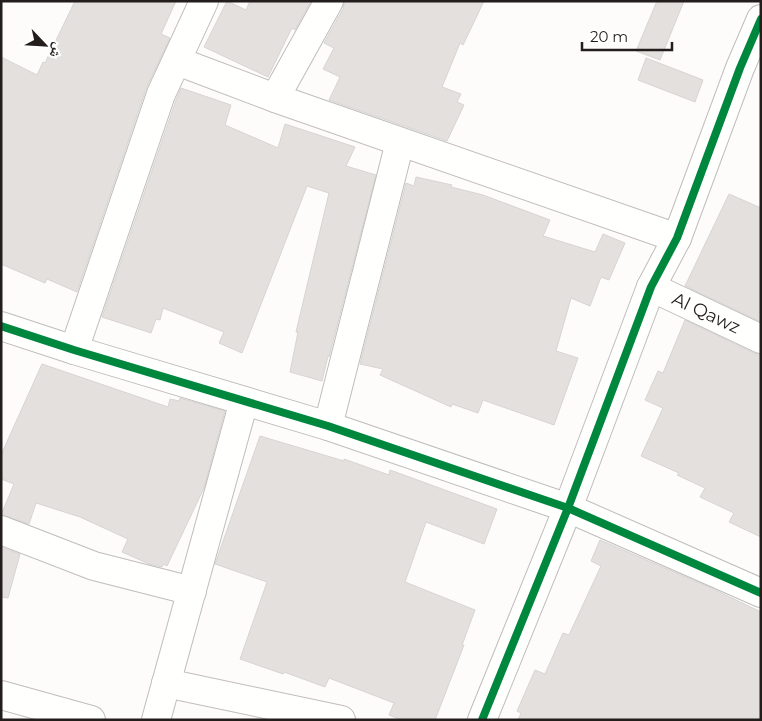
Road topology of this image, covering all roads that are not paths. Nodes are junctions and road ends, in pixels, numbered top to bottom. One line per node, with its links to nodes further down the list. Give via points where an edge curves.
1 (204, 1): 4 (street)
2 (329, 1): 6 (street)
3 (761, 19): 5 (street)
4 (177, 61): 6 (street); 12 (street, via 160,94)
5 (750, 72): 8 (street)
6 (275, 98): 7 (street)
7 (400, 142): 8 (street); 14 (street)
8 (677, 238): 9 (street)
9 (651, 287): 11 (street, Al Qawz); 15 (street)
10 (1, 326): 12 (street)
11 (761, 339)
12 (74, 350): 13 (street)
13 (244, 401): 14 (street); 17 (street)
14 (328, 426): 15 (street)
15 (568, 508): 18 (street); 24 (street)
16 (1, 530): 17 (street, via 94,566)
17 (192, 592): 19 (street)
18 (761, 594)
19 (166, 683): 22 (street); 23 (street)
20 (1, 695): 21 (street)
21 (91, 720)
22 (156, 720)
23 (341, 720)
24 (482, 720)

